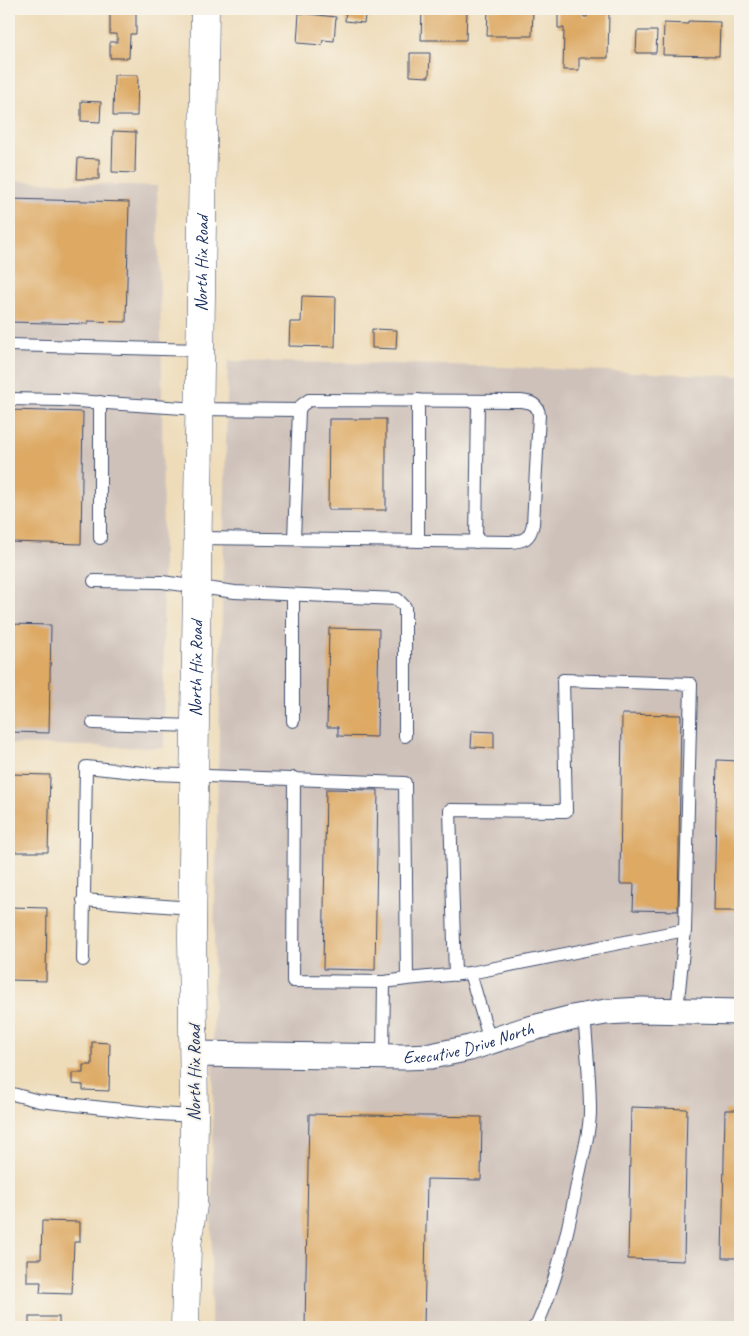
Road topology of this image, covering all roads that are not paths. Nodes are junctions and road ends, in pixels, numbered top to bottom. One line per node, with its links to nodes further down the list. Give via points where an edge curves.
1 (205, 9): 3 (street, North Hix Road)
2 (9, 346): 3 (lane)
3 (200, 350): 8 (street, North Hix Road)
4 (9, 400): 7 (lane)
5 (418, 400): 6 (lane); 9 (lane, via 315,399 305,402); 13 (lane)
6 (478, 401): 14 (lane); 14 (lane, via 528,402 535,405 539,415 531,534 515,542)
7 (100, 402): 8 (lane); 10 (lane)
8 (198, 408): 9 (lane); 11 (street, North Hix Road)
9 (299, 410): 12 (lane)
10 (100, 538)
11 (197, 538): 12 (lane); 16 (street, North Hix Road)
12 (294, 539): 13 (lane)
13 (418, 541): 14 (lane)
14 (476, 542)
15 (94, 581): 16 (lane, via 162,582)
16 (196, 587): 17 (lane); 20 (street, North Hix Road)
17 (293, 595): 18 (lane); 21 (lane, via 397,599 405,607)
18 (292, 721)
19 (93, 723): 20 (lane)
20 (195, 726): 22 (street, North Hix Road)
21 (405, 736)
22 (194, 775): 23 (lane); 24 (lane, via 86,767); 25 (street, North Hix Road)
23 (294, 778): 30 (lane, via 405,783); 31 (lane, via 293,981)
24 (83, 900): 25 (lane); 27 (lane)
25 (192, 908): 36 (street, North Hix Road)
26 (685, 930): 28 (lane); 29 (lane, via 691,684 564,680 566,811 450,810); 32 (lane)
27 (83, 960)
28 (470, 973): 29 (lane); 35 (lane)
29 (455, 975): 30 (lane)
30 (407, 979): 31 (lane)
31 (384, 982): 37 (lane)
32 (678, 1011): 33 (street, Executive Drive North); 34 (street, Executive Drive North, via 624,1011)
33 (740, 1012)
34 (584, 1016): 35 (street, Executive Drive North); 41 (lane, via 590,1111 587,1138 564,1242 544,1310)
35 (490, 1041): 37 (street, Executive Drive North, via 431,1056)
36 (194, 1054): 37 (street, Executive Drive North); 39 (street, North Hix Road)
37 (383, 1057)
38 (9, 1093): 39 (lane, via 39,1101)
39 (194, 1116): 40 (street, North Hix Road, via 193,1205 187,1246)
40 (185, 1327)
41 (534, 1327)

